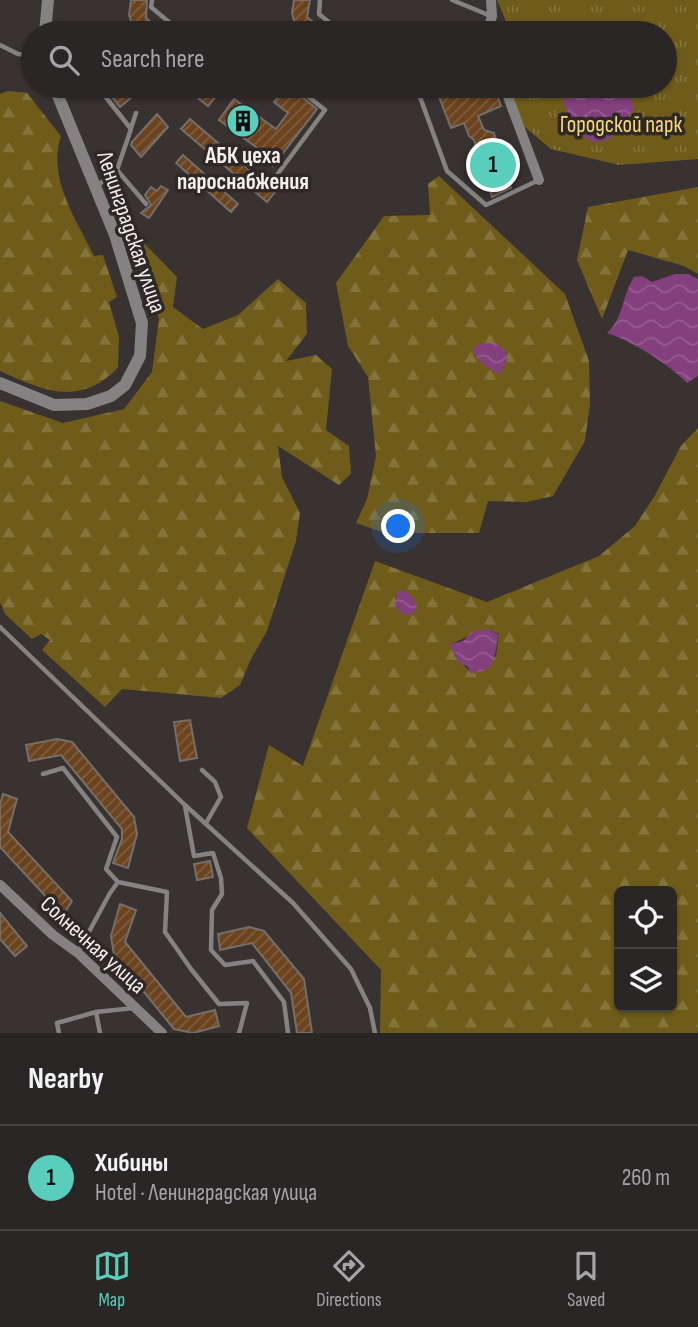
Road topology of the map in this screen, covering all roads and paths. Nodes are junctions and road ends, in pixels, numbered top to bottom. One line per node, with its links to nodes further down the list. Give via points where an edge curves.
1 (48, 0): 7 (street)
2 (152, 0): 8 (lane, via 151,7)
3 (320, 0): 9 (lane, via 319,14)
4 (452, 0): 6 (lane)
5 (491, 0): 6 (street)
6 (492, 16): 10 (street)
7 (46, 21)
8 (168, 21)
9 (327, 21)
10 (491, 21)
11 (0, 45): 12 (lane)
12 (21, 54)
13 (59, 98): 23 (street, Ленинградская улица)
14 (106, 98): 19 (lane)
15 (310, 98): 21 (lane, via 325,110)
16 (420, 98): 22 (lane, via 447,171 486,205)
17 (508, 98): 22 (street)
18 (136, 113): 19 (lane)
19 (131, 129): 20 (lane)
20 (117, 170): 23 (lane); 24 (lane)
21 (274, 179)
22 (539, 180)
23 (97, 186): 25 (street, Ленинградская улица, via 142,323 134,371 111,396 74,406 54,405)
24 (145, 204)
25 (0, 383)
26 (0, 627): 29 (lane)
27 (202, 770): 30 (lane, via 215,782 221,797)
28 (43, 774): 31 (lane, via 63,768 117,836 106,869)
29 (185, 805): 30 (lane); 40 (lane, via 194,856 214,853 221,878 222,894 212,910 211,950 225,965 253,961 284,1002)
30 (206, 823): 41 (lane, via 293,903 351,969 363,991)
31 (118, 882): 33 (lane); 39 (lane, via 167,892 165,932 191,969 219,1004 247,1003)
32 (0, 885): 33 (street, Солнечная улица)
33 (78, 953): 34 (street, Солнечная улица)
34 (135, 1008): 35 (lane); 38 (street, Солнечная улица)
35 (96, 1012): 36 (lane, via 57,1023); 37 (lane)
36 (59, 1033)
37 (100, 1033)
38 (162, 1033)
39 (239, 1033)
40 (288, 1033)
41 (375, 1033)

